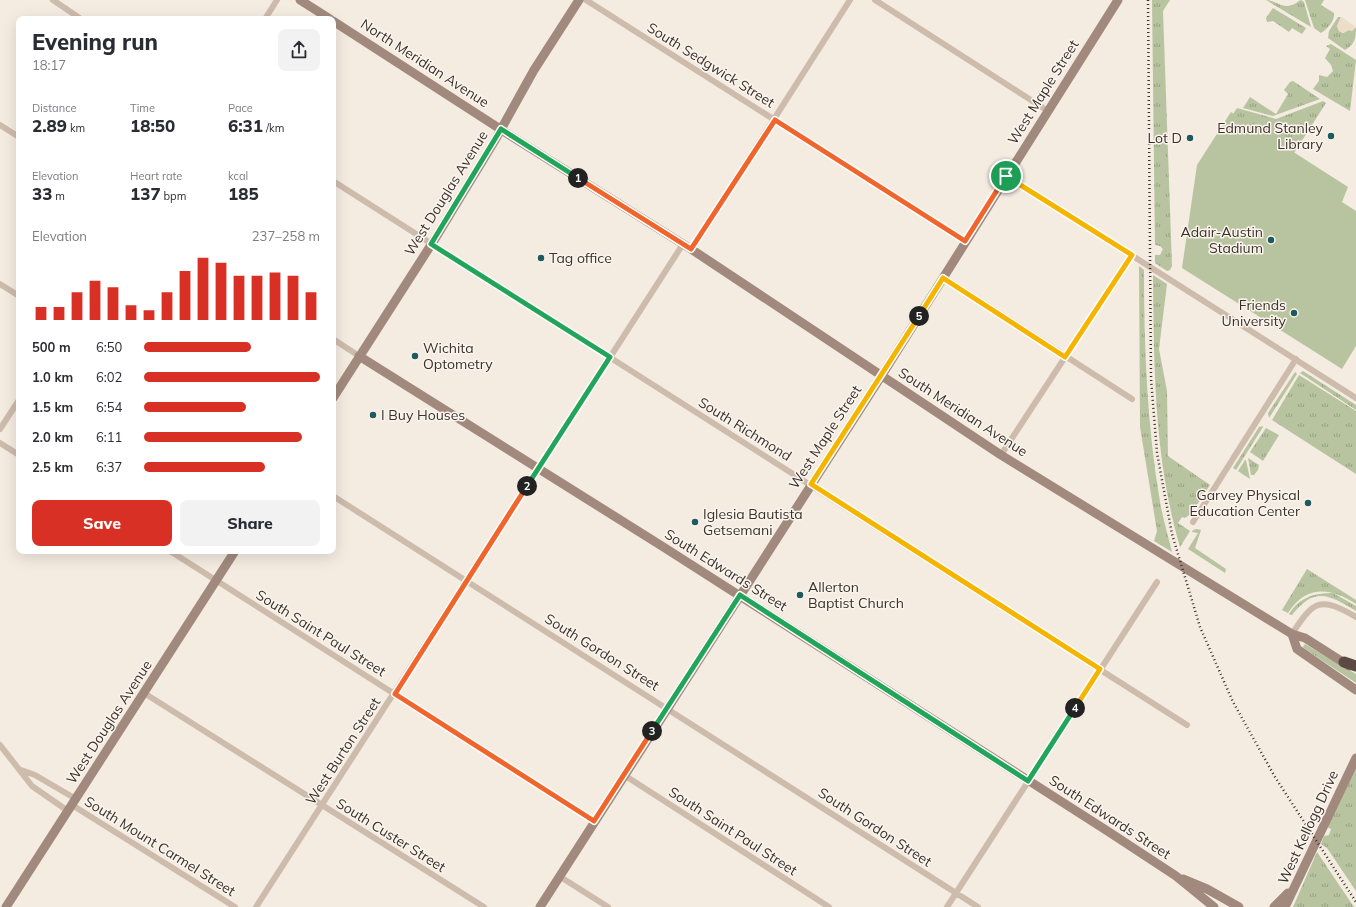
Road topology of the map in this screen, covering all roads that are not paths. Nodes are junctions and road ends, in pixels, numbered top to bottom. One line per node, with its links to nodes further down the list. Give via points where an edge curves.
1 (53, 0): 9 (street)
2 (277, 0): 10 (street)
3 (300, 0): 11 (main road)
4 (579, 0): 16 (main road, West Douglas Avenue, via 534,70)
5 (586, 0): 14 (street, South Sedgwick Street)
6 (850, 0): 14 (street, West Burton Street)
7 (875, 0): 13 (street)
8 (1118, 0): 13 (main road, West Maple Street)
9 (77, 16)
10 (267, 16)
11 (325, 16)
12 (336, 23): 16 (main road, North Meridian Avenue)
13 (1048, 111): 18 (main road, West Maple Street)
14 (775, 120): 20 (street, South Sedgwick Street); 22 (street, West Burton Street)
15 (0, 125): 17 (street)
16 (501, 129): 21 (main road, West Douglas Avenue); 22 (main road, South Meridian Avenue)
17 (16, 135)
18 (1006, 176): 20 (main road, West Maple Street); 23 (street)
19 (336, 183): 21 (street, South Richmond)
20 (965, 241): 24 (main road, West Maple Street)
21 (431, 244): 28 (main road, West Douglas Avenue); 29 (street, South Richmond)
22 (687, 246): 29 (street, West Burton Street); 32 (main road, South Meridian Avenue)
23 (1132, 255): 30 (street); 31 (street)
24 (943, 278): 30 (street); 32 (main road, West Maple Street)
25 (0, 284): 26 (street)
26 (16, 294)
27 (336, 341): 28 (street)
28 (360, 356): 33 (main road, West Douglas Avenue); 41 (main road, South Edwards Street)
29 (610, 357): 41 (street, West Burton Street); 42 (street, South Richmond)
30 (1065, 357): 35 (street); 40 (street)
31 (1296, 359): 34 (street); 44 (street)
32 (882, 375): 40 (main road, South Meridian Avenue); 42 (main road, West Maple Street)
33 (336, 393)
34 (1356, 398)
35 (1132, 399)
36 (16, 405): 37 (street)
37 (0, 429)
38 (0, 443): 39 (street)
39 (16, 453)
40 (1002, 455): 52 (main road, South Meridian Avenue)
41 (538, 469): 48 (street, West Burton Street); 50 (main road, South Edwards Street)
42 (811, 484): 50 (main road, West Maple Street); 55 (street, South Richmond)
43 (336, 498): 48 (street, South Gordon Street)
44 (1193, 522)
45 (175, 554): 47 (street, South Saint Paul Street)
46 (233, 554): 47 (main road, West Douglas Avenue)
47 (216, 581): 58 (main road, West Douglas Avenue); 59 (street, South Saint Paul Street)
48 (468, 581): 59 (street, West Burton Street); 60 (street, South Gordon Street)
49 (1157, 582): 55 (street)
50 (740, 595): 60 (main road, West Maple Street); 66 (main road, South Edwards Street)
51 (1356, 617): 52 (street, via 1330,604 1318,604 1306,613)
52 (1292, 634): 53 (main road, South Meridian Avenue, via 1305,638); 57 (main road, via 1297,649)
53 (1344, 662): 54 (highway); 56 (main road, South Meridian Avenue)
54 (1356, 666)
55 (1100, 669): 61 (street, South Richmond); 66 (street)
56 (1356, 670)
57 (1356, 690)
58 (144, 693): 67 (main road, West Douglas Avenue); 68 (street, South Custer Street)
59 (395, 694): 68 (street, West Burton Street); 69 (street, South Saint Paul Street)
60 (667, 708): 65 (main road, West Maple Street); 73 (street, South Gordon Street)
61 (1187, 725)
62 (0, 745): 64 (street)
63 (1356, 758): 72 (main road, West Kellogg Drive)
64 (21, 770): 67 (street, via 36,775); 67 (street, via 32,786)
65 (624, 775): 69 (main road, West Maple Street); 80 (street, South Saint Paul Street)
66 (1028, 781): 71 (main road, South Edwards Street); 73 (street)
67 (72, 805): 74 (main road, West Douglas Avenue); 75 (street, South Mount Carmel Street)
68 (322, 805): 76 (street, West Burton Street); 77 (street, South Custer Street)
69 (594, 821): 70 (main road, West Maple Street)
70 (559, 876): 78 (main road, West Maple Street); 79 (street)
71 (1176, 876): 83 (main road); 84 (main road, via 1207,889)
72 (1300, 878): 85 (main road); 86 (main road, West Kellogg Drive)
73 (956, 893): 81 (street); 82 (street, South Gordon Street)
74 (6, 907)
75 (235, 907)
76 (256, 907)
77 (484, 907)
78 (540, 907)
79 (608, 907)
80 (829, 907)
81 (947, 907)
82 (978, 907)
83 (1214, 907)
84 (1239, 907)
85 (1274, 907)
86 (1285, 907)

